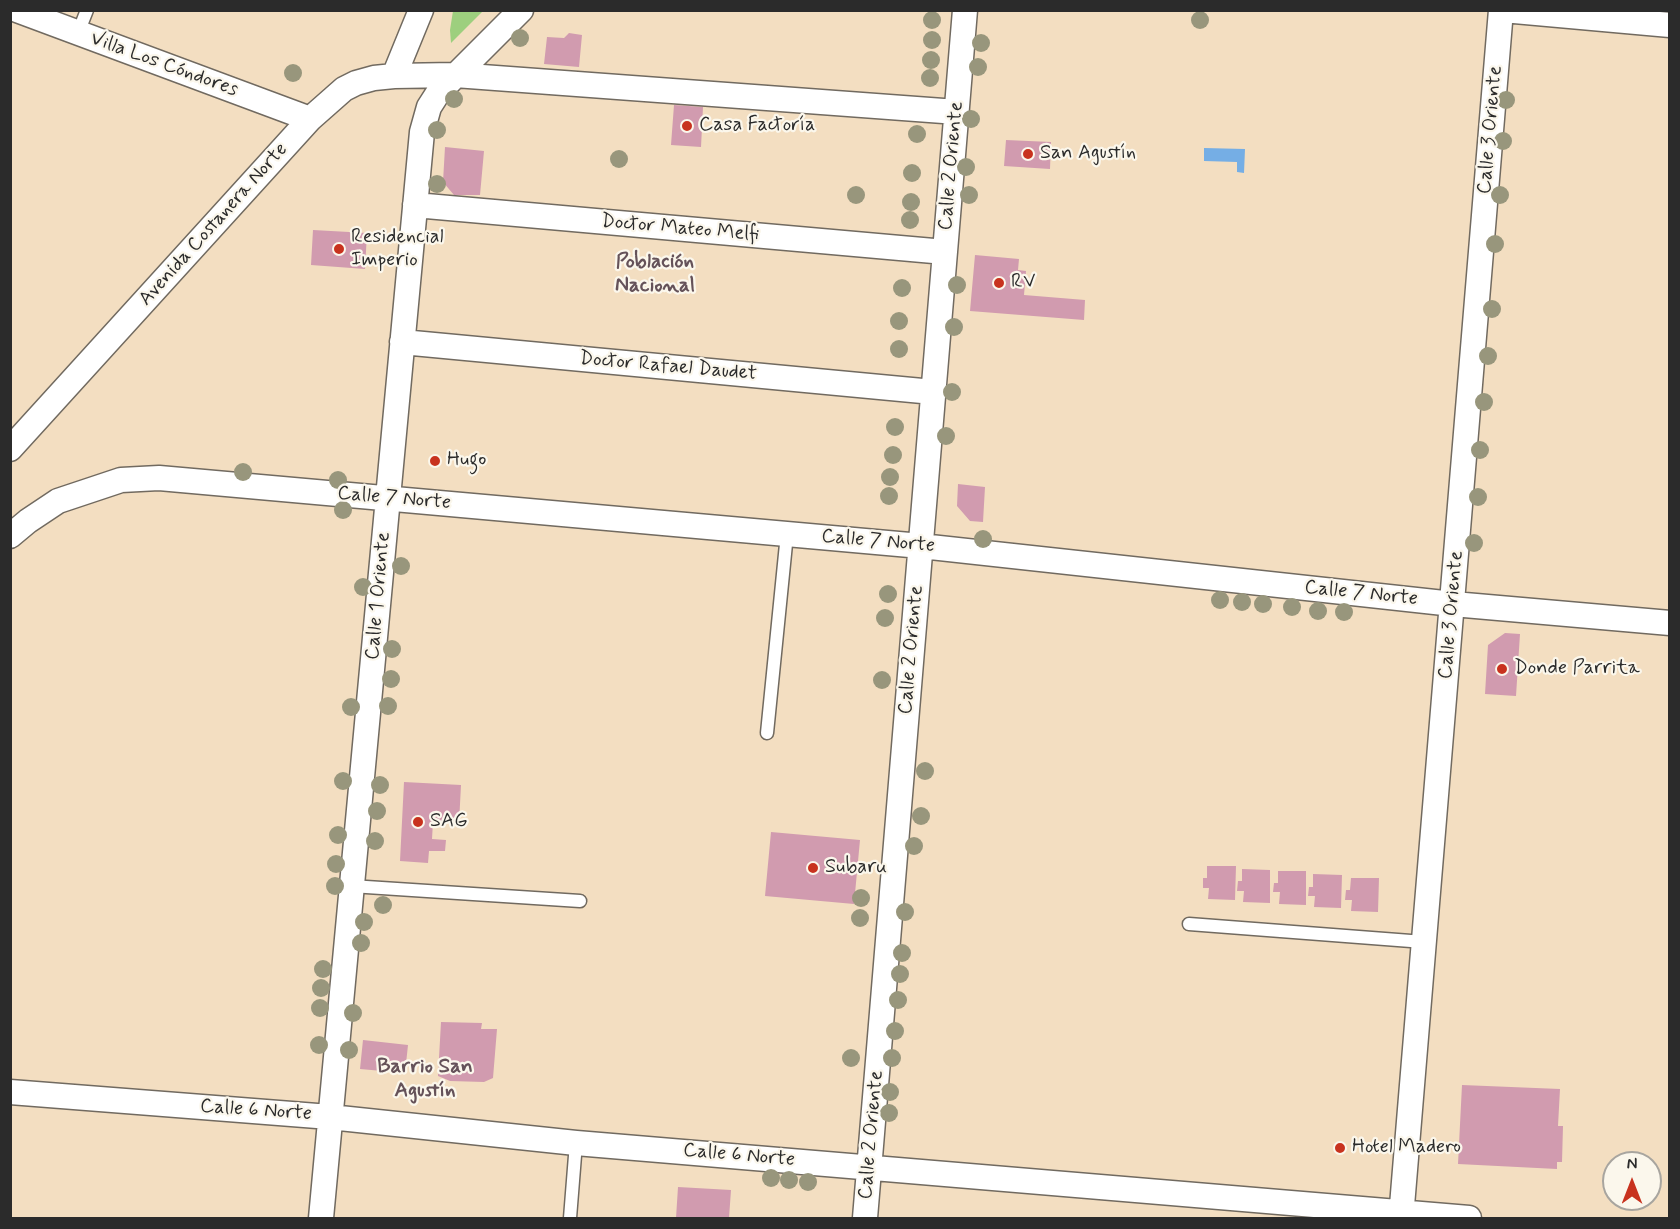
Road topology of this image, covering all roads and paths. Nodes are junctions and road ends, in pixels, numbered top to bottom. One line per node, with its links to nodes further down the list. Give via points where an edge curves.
1 (17, 10): 8 (street, Villa Los Cóndores)
2 (87, 10): 8 (lane)
3 (421, 10): 10 (street)
4 (521, 10): 9 (street, Calle 1 Oriente)
5 (965, 10): 11 (street, Calle 2 Oriente)
6 (1502, 10): 7 (street); 22 (street, Calle 3 Oriente)
7 (1670, 25)
8 (78, 33): 12 (street, Villa Los Cóndores)
9 (455, 75): 10 (street, Avenida Costanera Norte); 11 (street, Avenida Costanera Norte); 13 (street, Calle 1 Oriente, via 438,93 424,119)
10 (394, 76): 12 (street, Avenida Costanera Norte, via 374,78 344,89)
11 (957, 112): 14 (street, Calle 2 Oriente)
12 (310, 119): 17 (street, Avenida Costanera Norte)
13 (415, 205): 14 (street, Doctor Mateo Melfi); 15 (street, Calle 1 Oriente)
14 (945, 252): 16 (street, Calle 2 Oriente)
15 (402, 342): 16 (street, Doctor Rafael Daudet); 18 (street, Calle 1 Oriente)
16 (933, 392): 21 (street, Calle 2 Oriente)
17 (10, 449)
18 (388, 497): 19 (street, Calle 7 Norte); 20 (street, Calle 7 Norte, via 159,478 121,480 58,501); 25 (street, Calle 1 Oriente)
19 (787, 534): 21 (street, Calle 7 Norte); 24 (lane)
20 (10, 536)
21 (921, 546): 22 (street, Calle 7 Norte); 32 (street, Calle 2 Oriente)
22 (1453, 604): 23 (street, Calle 7 Norte); 28 (street, Calle 3 Oriente)
23 (1670, 623)
24 (767, 733)
25 (351, 886): 26 (lane); 30 (street, Calle 1 Oriente)
26 (580, 901)
27 (1189, 924): 28 (lane)
28 (1424, 942): 33 (street, Calle 3 Oriente)
29 (10, 1092): 30 (street, Calle 6 Norte)
30 (330, 1117): 31 (street, Calle 6 Norte); 34 (street, Calle 1 Oriente)
31 (576, 1143): 32 (street, Calle 6 Norte); 35 (lane)
32 (869, 1167): 33 (street, Calle 6 Norte); 36 (street, Calle 2 Oriente)
33 (1401, 1216): 37 (street, Calle 6 Norte)
34 (321, 1218)
35 (570, 1218)
36 (866, 1218)
37 (1469, 1218)

